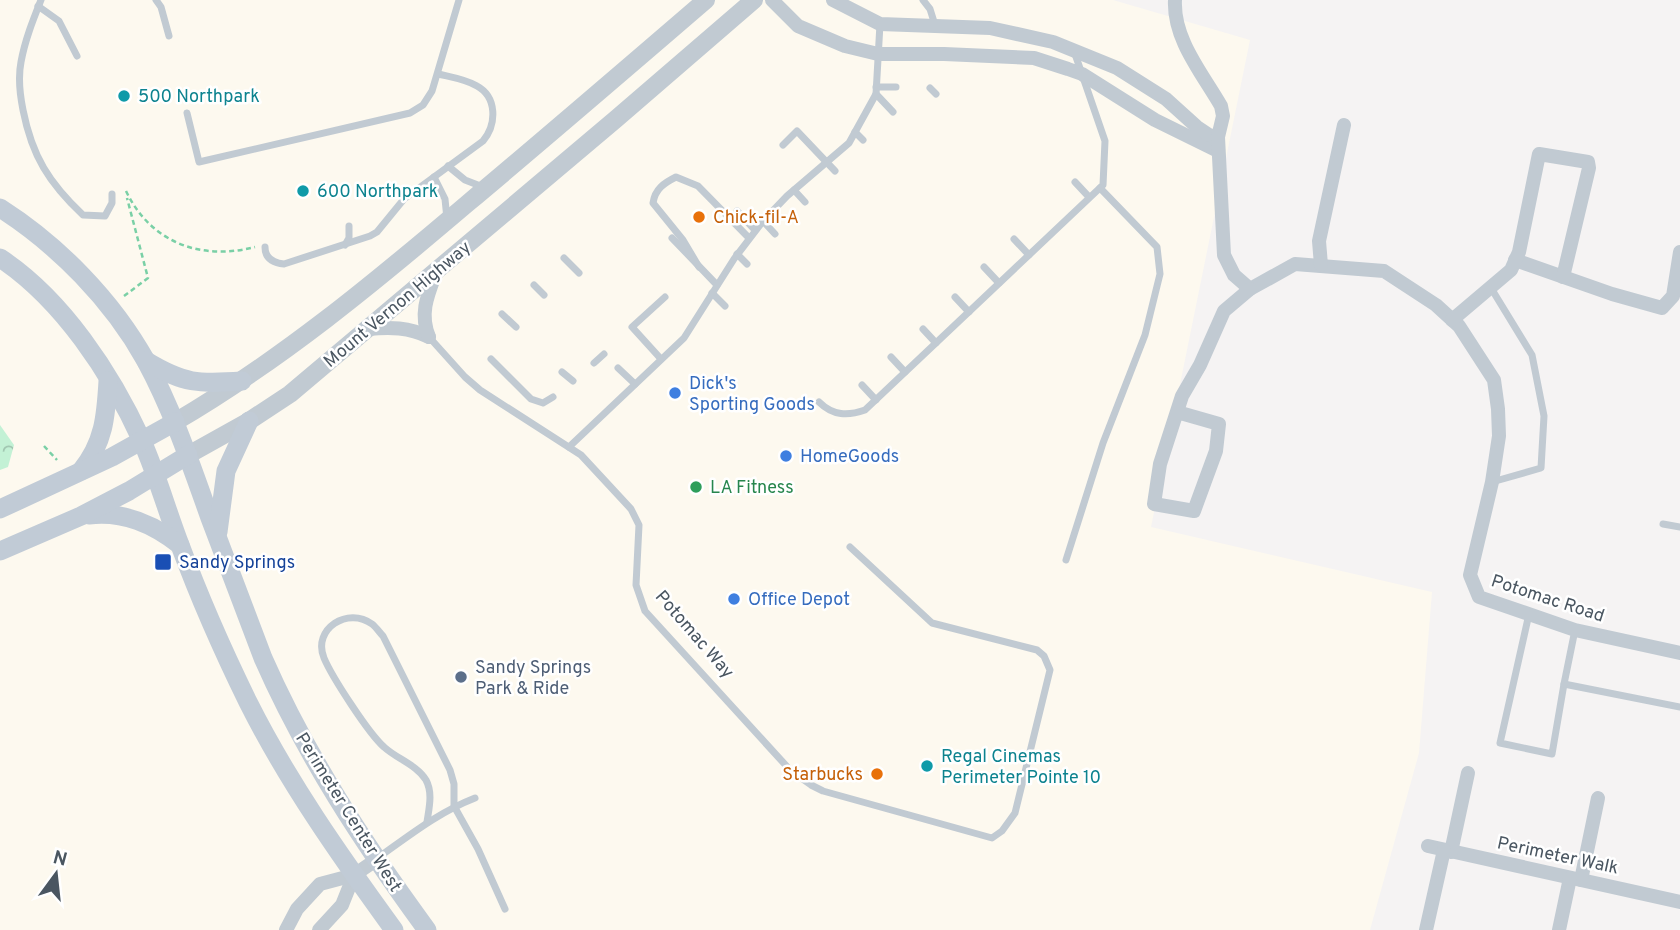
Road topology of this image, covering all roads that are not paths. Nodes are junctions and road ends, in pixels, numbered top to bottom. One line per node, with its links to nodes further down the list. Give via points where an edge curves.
1 (156, 0): 13 (lane)
2 (459, 0): 17 (lane)
3 (706, 0): 33 (street, Mount Vernon Highway)
4 (754, 0): 61 (street, Mount Vernon Highway)
5 (772, 0): 15 (street, via 798,26)
6 (833, 0): 10 (street)
7 (923, 0): 12 (lane)
8 (1175, 0): 26 (street, via 1179,35 1221,106)
9 (40, 3): 16 (lane, via 59,21); 36 (lane, via 20,64 28,138 61,194 83,215 105,216)
10 (856, 5): 11 (street)
11 (880, 24): 12 (street); 15 (lane)
12 (936, 26): 14 (street, via 990,28)
13 (169, 36)
14 (1074, 51): 18 (lane); 26 (street, via 1117,68 1166,99)
15 (878, 54): 18 (street, via 1034,58); 20 (lane)
16 (77, 55)
17 (438, 74): 22 (lane, via 428,98 410,113 199,162); 29 (lane, via 480,87 493,114 487,136)
18 (1082, 74): 26 (street, via 1155,120); 34 (lane, via 1105,141)
19 (896, 87): 20 (lane)
20 (876, 90): 21 (lane); 24 (lane)
21 (893, 112)
22 (187, 113)
23 (1345, 125): 58 (street, via 1319,240)
24 (855, 132): 25 (lane); 28 (lane, via 849,144)
25 (863, 140)
26 (1218, 144): 68 (street, via 1224,256 1234,275)
27 (783, 145): 28 (lane, via 797,131)
28 (827, 162): 30 (lane); 35 (lane)
29 (449, 166): 31 (lane); 33 (lane, via 465,180)
30 (835, 171)
31 (433, 177): 42 (lane, via 445,199); 49 (lane, via 404,199 377,232)
32 (1075, 182): 37 (lane)
33 (487, 187): 42 (street, Mount Vernon Highway)
34 (1100, 187): 37 (lane); 116 (lane, via 1157,247 1160,274 1145,335 1103,443)
35 (794, 190): 38 (lane); 41 (lane)
36 (112, 194)
37 (1089, 197): 53 (lane)
38 (805, 202)
39 (0, 208): 86 (main road, Perimeter Center West, via 38,234 102,298)
40 (737, 211): 44 (lane)
41 (763, 221): 44 (lane); 45 (lane)
42 (446, 222): 92 (street, Mount Vernon Highway, via 320,325)
43 (349, 226): 49 (lane)
44 (755, 230): 47 (lane)
45 (775, 234)
46 (672, 238): 59 (lane)
47 (748, 238): 52 (lane); 59 (lane, via 698,186 676,177 667,182 658,188 653,203)
48 (1013, 239): 53 (lane)
49 (345, 245): 50 (lane, via 284,264 267,257)
50 (265, 247)
51 (1680, 252): 63 (street, via 1673,296 1662,308)
52 (737, 254): 57 (lane); 66 (lane)
53 (1029, 255): 64 (lane)
54 (0, 258): 91 (main road, Perimeter Center West, via 50,299)
55 (564, 258): 62 (lane)
56 (1515, 260): 63 (street); 63 (street, via 1539,155 1588,162); 67 (street, via 1511,270)
57 (747, 264)
58 (1321, 265): 68 (street, Potomac Road, via 1296,264); 76 (street, Potomac Road, via 1384,271)
59 (699, 267): 66 (lane)
60 (984, 267): 64 (lane)
61 (437, 270): 78 (street, Mount Vernon Highway); 80 (street, via 424,310)
62 (579, 273)
63 (1563, 276)
64 (999, 283): 74 (lane)
65 (534, 285): 70 (lane)
66 (717, 285): 69 (lane)
67 (1490, 287): 76 (street); 107 (lane, via 1532,355 1544,416 1541,468)
68 (1250, 289): 99 (street, via 1224,312)
69 (712, 293): 73 (lane); 85 (lane, via 684,338)
70 (544, 295)
71 (664, 297): 85 (lane, via 632,327)
72 (955, 297): 74 (lane)
73 (725, 306)
74 (969, 312): 81 (lane)
75 (502, 314): 77 (lane)
76 (1455, 323): 107 (street, Potomac Road, via 1494,380 1499,436)
77 (516, 327)
78 (368, 329): 80 (street, via 396,328); 100 (street, Mount Vernon Highway)
79 (923, 329): 81 (lane)
80 (429, 337): 103 (lane, Potomac Way, via 480,390)
81 (936, 343): 90 (lane)
82 (604, 354): 87 (lane)
83 (891, 357): 90 (lane)
84 (491, 359): 96 (lane, via 531,399 543,403)
85 (662, 359): 94 (lane)
86 (145, 361): 92 (main road, via 185,381); 101 (main road, Perimeter Center West)
87 (594, 363)
88 (618, 368): 94 (lane)
89 (562, 372): 93 (lane)
90 (905, 372): 97 (lane)
91 (108, 380): 102 (main road, Perimeter Center West); 105 (main road, via 101,439)
92 (242, 381): 101 (street, Mount Vernon Highway)
93 (573, 381)
94 (635, 384): 103 (lane)
95 (862, 385): 97 (lane)
96 (553, 397)
97 (876, 400): 98 (lane, via 850,415 827,410)
98 (819, 402)
99 (1177, 412): 99 (street, via 1160,464 1154,504 1194,511 1216,451 1219,424)
100 (250, 421): 104 (street, Mount Vernon Highway); 112 (main road, via 226,472)
101 (175, 422): 102 (main road, Mount Vernon Highway); 104 (main road, Perimeter Center West)
102 (142, 441): 105 (main road, Mount Vernon Highway); 106 (main road, Perimeter Center West)
103 (569, 447): 114 (lane, Potomac Way, via 636,516 636,585 645,611 791,771 824,791 992,838 1014,813 1050,670 1044,656 1037,650 932,623)
104 (188, 455): 106 (main road, Mount Vernon Highway); 112 (main road, Perimeter Center West)
105 (80, 473): 108 (main road, Mount Vernon Highway)
106 (155, 474): 109 (main road, Mount Vernon Highway); 113 (main road, Perimeter Center West)
107 (1492, 482): 117 (street, Potomac Road, via 1470,575 1479,597)
108 (0, 509)
109 (81, 516): 113 (main road, via 126,517 152,526); 115 (main road, Mount Vernon Highway)
110 (1663, 524): 111 (lane)
111 (1680, 527)
112 (217, 536): 129 (main road, Perimeter Center West, via 277,690 311,756)
113 (180, 545): 130 (main road, Perimeter Center West, via 249,705)
114 (850, 547)
115 (0, 551)
116 (1066, 560)
117 (1529, 614): 118 (street, Potomac Road); 120 (lane, via 1500,743 1552,754)
118 (1575, 631): 119 (street, Potomac Road); 120 (lane)
119 (1680, 653)
120 (1564, 684): 121 (lane)
121 (1680, 707)
122 (1468, 773): 128 (street)
123 (475, 798): 125 (lane)
124 (1598, 798): 131 (street)
125 (454, 806): 126 (lane); 126 (lane, via 450,770 383,636 372,623 357,618 332,624 321,643 324,658 372,734 427,782 431,795); 133 (lane)
126 (427, 822): 129 (lane)
127 (1428, 846): 128 (street, Perimeter Walk)
128 (1448, 851): 131 (street, Perimeter Walk); 138 (street)
129 (376, 860): 130 (street); 137 (main road, Perimeter Center West)
130 (354, 875): 134 (street, via 320,884 297,909); 135 (street, via 342,905); 136 (main road, Perimeter Center West)
131 (1576, 879): 132 (street, Perimeter Walk); 139 (street)
132 (1680, 902)
133 (505, 909)
134 (286, 930)
135 (319, 930)
136 (394, 930)
137 (427, 930)
138 (1426, 930)
139 (1559, 930)

